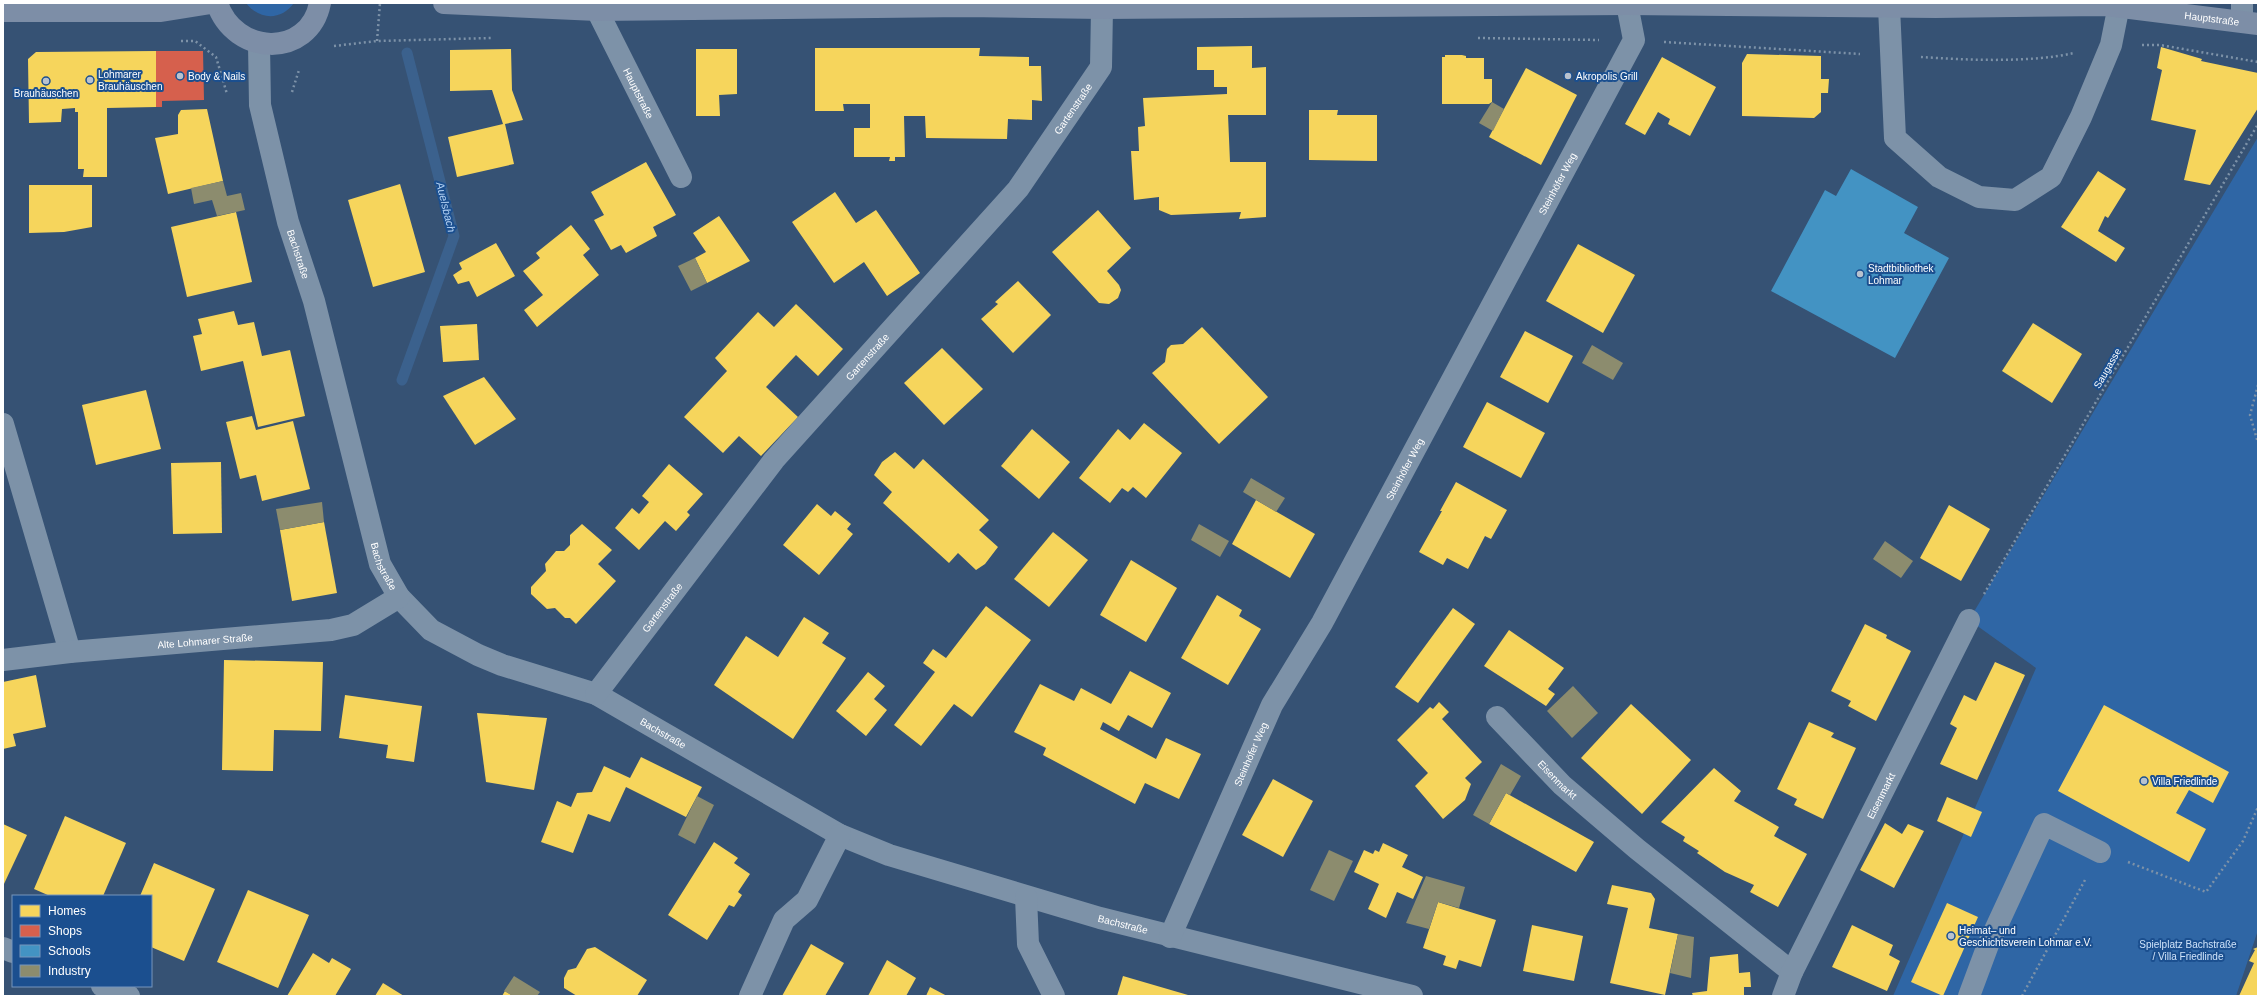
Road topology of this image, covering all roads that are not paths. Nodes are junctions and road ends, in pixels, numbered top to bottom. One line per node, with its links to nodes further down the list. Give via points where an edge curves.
1 (211, 3): 11 (main road, via 160,11)
2 (217, 3): 17 (main road, via 220,14 230,28)
3 (320, 3): 17 (main road, via 318,13 308,28 291,40 281,44)
4 (444, 3): 14 (main road, Hauptstraße)
5 (966, 4): 10 (main road, Hauptstraße); 13 (main road, Hauptstraße)
6 (1627, 4): 8 (main road, Hauptstraße); 13 (main road, Hauptstraße); 29 (street, Steinhöfer Weg, via 1634,40 1322,623 1272,705)
7 (2072, 4): 9 (main road, Hauptstraße); 12 (main road, Hauptstraße)
8 (1803, 5): 12 (main road, Hauptstraße)
9 (2119, 5): 12 (street, via 2111,45 2081,117 2051,177 2015,200 1979,197 1939,177 1895,138); 16 (main road, Hauptstraße)
10 (768, 6): 14 (main road, Hauptstraße)
11 (36, 7): 15 (main road)
12 (1889, 7)
13 (1102, 8): 24 (street, Gartenstraße, via 1101,67 1018,189 774,460)
14 (597, 10): 18 (street, Hauptstraße)
15 (3, 11)
16 (2247, 16)
17 (259, 44): 20 (street, Bachstraße, via 260,105 288,222 314,301 380,564)
18 (681, 177)
19 (3, 424): 22 (street)
20 (399, 597): 22 (street, Alte Lohmarer Straße, via 353,625 331,630); 24 (street, Bachstraße, via 431,630 478,655)
21 (1969, 620): 30 (street, Eisenmarkt)
22 (70, 652): 23 (street, Alte Lohmarer Straße)
23 (3, 660)
24 (596, 694): 26 (street, Bachstraße)
25 (1497, 717): 30 (street, Eisenmarkt, via 1562,785 1637,849)
26 (840, 835): 28 (street, Bachstraße, via 889,855); 33 (street, via 807,900 784,920)
27 (2100, 852): 37 (street, via 2044,824 1988,945)
28 (1026, 897): 29 (street, Bachstraße); 34 (street, via 1028,944)
29 (1170, 937): 35 (street, Bachstraße)
30 (1792, 972): 36 (street, Eisenmarkt)
31 (105, 987): 32 (street)
32 (129, 996)
33 (750, 996)
34 (1054, 996)
35 (1412, 996)
36 (1783, 996)
37 (1969, 996)

